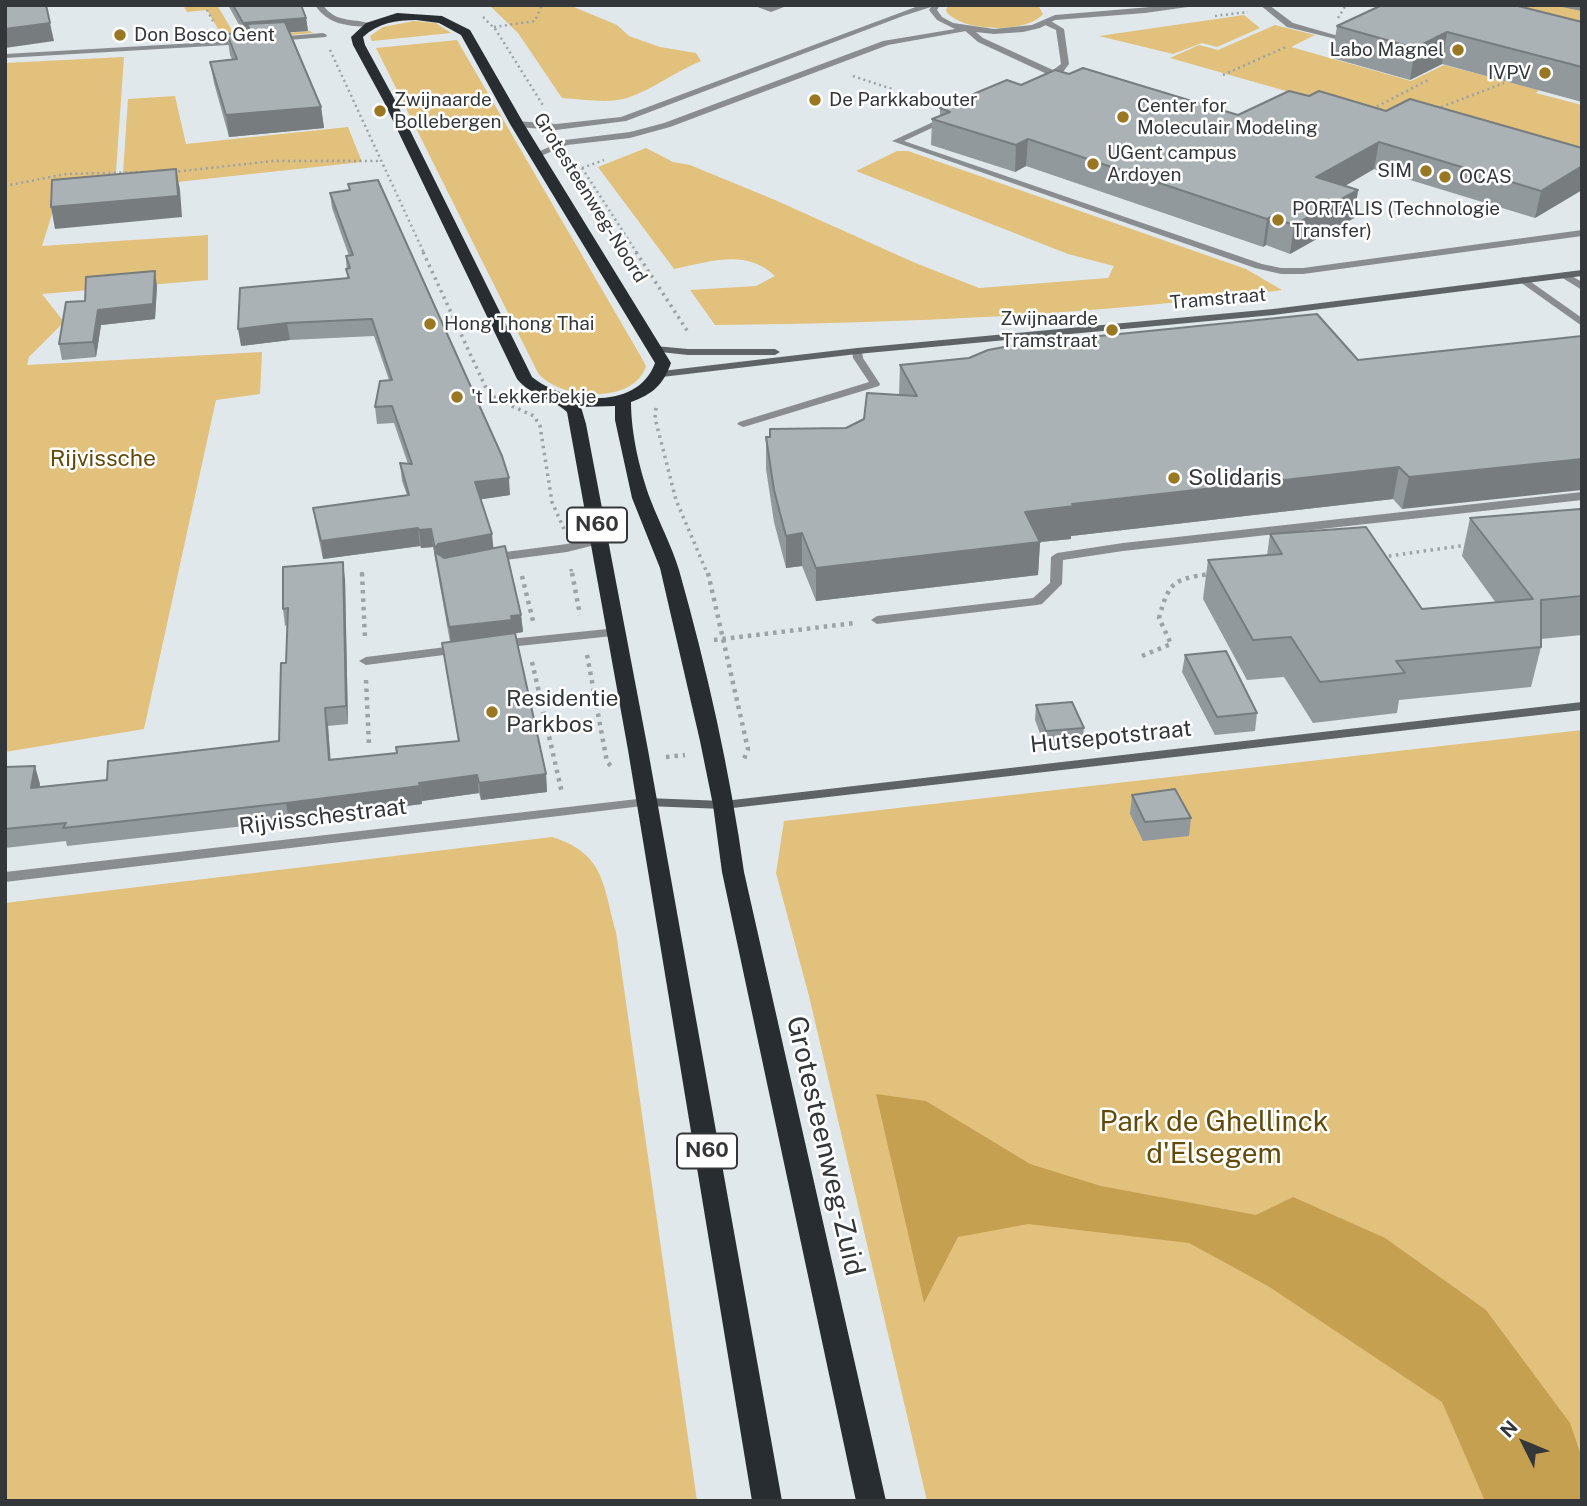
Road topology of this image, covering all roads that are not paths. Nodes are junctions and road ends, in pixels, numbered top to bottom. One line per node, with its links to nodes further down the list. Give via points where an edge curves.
1 (319, 5): 18 (street, via 326,17 338,22)
2 (405, 5): 15 (highway)
3 (442, 5): 16 (highway)
4 (756, 5): 5 (street, via 771,10)
5 (785, 5)
6 (906, 5): 14 (street)
7 (930, 5): 14 (street)
8 (936, 5): 19 (street, via 936,16)
9 (1198, 5): 17 (street)
10 (1264, 5): 22 (street, via 1290,25)
11 (1565, 5): 13 (street)
12 (1051, 7): 17 (street)
13 (1582, 9)
14 (900, 14): 21 (street)
15 (397, 17): 16 (highway, Grotesteenweg-Noord); 18 (highway, Grotesteenweg-Noord)
16 (438, 18): 32 (highway, Grotesteenweg-Noord, via 466,33)
17 (1050, 19): 19 (street, via 1012,31); 28 (street, via 1060,29 1065,64)
18 (370, 25): 44 (highway, via 357,37 359,45 520,371 540,393)
19 (970, 33): 23 (street, via 918,36); 28 (street)
20 (323, 35): 25 (street)
21 (836, 39): 26 (street, via 824,53); 27 (street)
22 (1356, 43)
23 (872, 47): 24 (street); 29 (street)
24 (836, 52)
25 (5, 56)
26 (795, 64): 27 (street); 29 (street)
27 (750, 72): 32 (street, via 623,119 556,127)
28 (1054, 74): 30 (street)
29 (776, 83): 33 (street, via 667,125 565,143)
30 (1032, 84)
31 (954, 116): 34 (street, via 896,141 1282,271)
32 (517, 124): 33 (highway, Grotesteenweg-Noord)
33 (536, 155): 40 (highway, Grotesteenweg-Noord)
34 (1582, 233)
35 (1582, 273): 36 (main road, Tramstraat)
36 (1565, 275): 37 (main road, Tramstraat); 38 (street)
37 (1524, 280): 39 (street); 41 (main road, Tramstraat, via 1273,312)
38 (1582, 287)
39 (1582, 323)
40 (656, 349): 41 (main road, Tramstraat); 42 (highway, Grotesteenweg-Noord, via 663,363)
41 (857, 351): 42 (main road, Tramstraat); 45 (street, via 875,384)
42 (662, 374): 43 (highway, via 650,387)
43 (623, 398): 44 (highway); 54 (highway, N60, via 641,498 669,569)
44 (564, 400): 47 (highway, N60, via 575,411)
45 (743, 424)
46 (1582, 496): 49 (street, via 1057,557 1056,584 1037,601)
47 (599, 540): 48 (street); 50 (highway, N60)
48 (481, 559)
49 (877, 621)
50 (617, 632): 51 (street); 53 (highway, N60)
51 (366, 661)
52 (1582, 706): 54 (main road, Hutsepotstraat)
53 (646, 802): 54 (main road, Hutsepotstraat); 55 (street, Rijvisschestraat); 56 (highway, N60)
54 (724, 805): 57 (highway, Grotesteenweg-Zuid / N60, via 738,899)
55 (5, 877)
56 (767, 1501)
57 (871, 1501)

